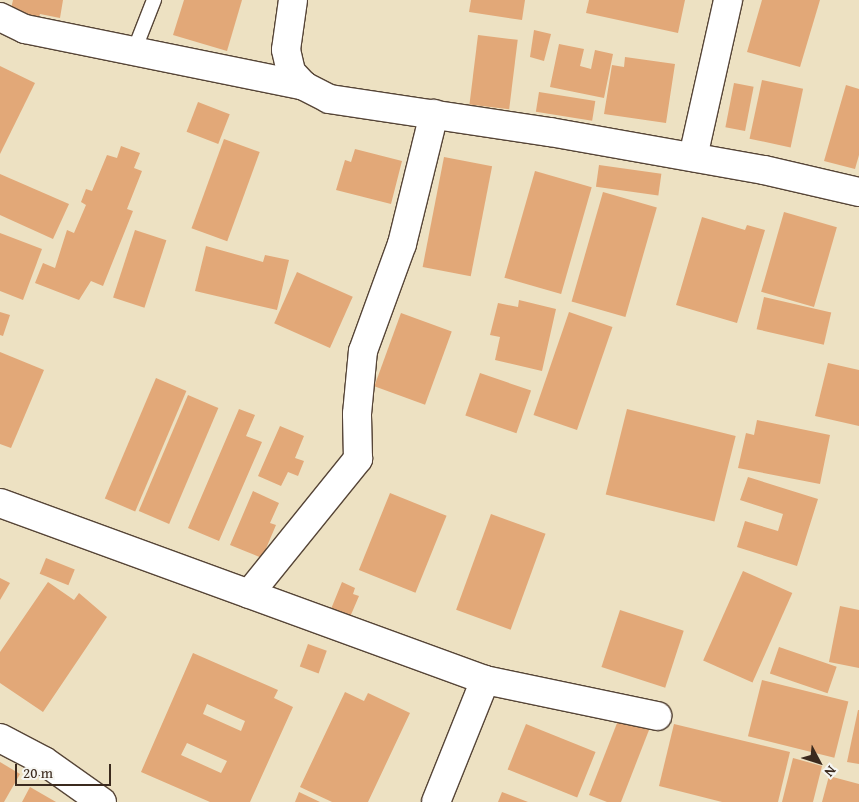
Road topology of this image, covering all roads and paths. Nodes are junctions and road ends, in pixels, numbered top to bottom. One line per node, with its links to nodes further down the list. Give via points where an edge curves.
1 (154, 0): 5 (lane)
2 (293, 0): 6 (street, via 286,50 291,72)
3 (728, 0): 8 (street)
4 (0, 17): 5 (street, via 25,29)
5 (134, 51): 6 (street)
6 (304, 86): 7 (street, via 329,98)
7 (434, 114): 8 (street); 11 (street, via 393,276 363,351 357,414 358,459)
8 (693, 157): 9 (street)
9 (859, 192)
10 (0, 503): 11 (street)
11 (249, 594): 12 (street)
12 (485, 680): 13 (street); 16 (street)
13 (657, 716)
14 (0, 738): 15 (street, via 44,761)
15 (102, 802)
16 (436, 802)

